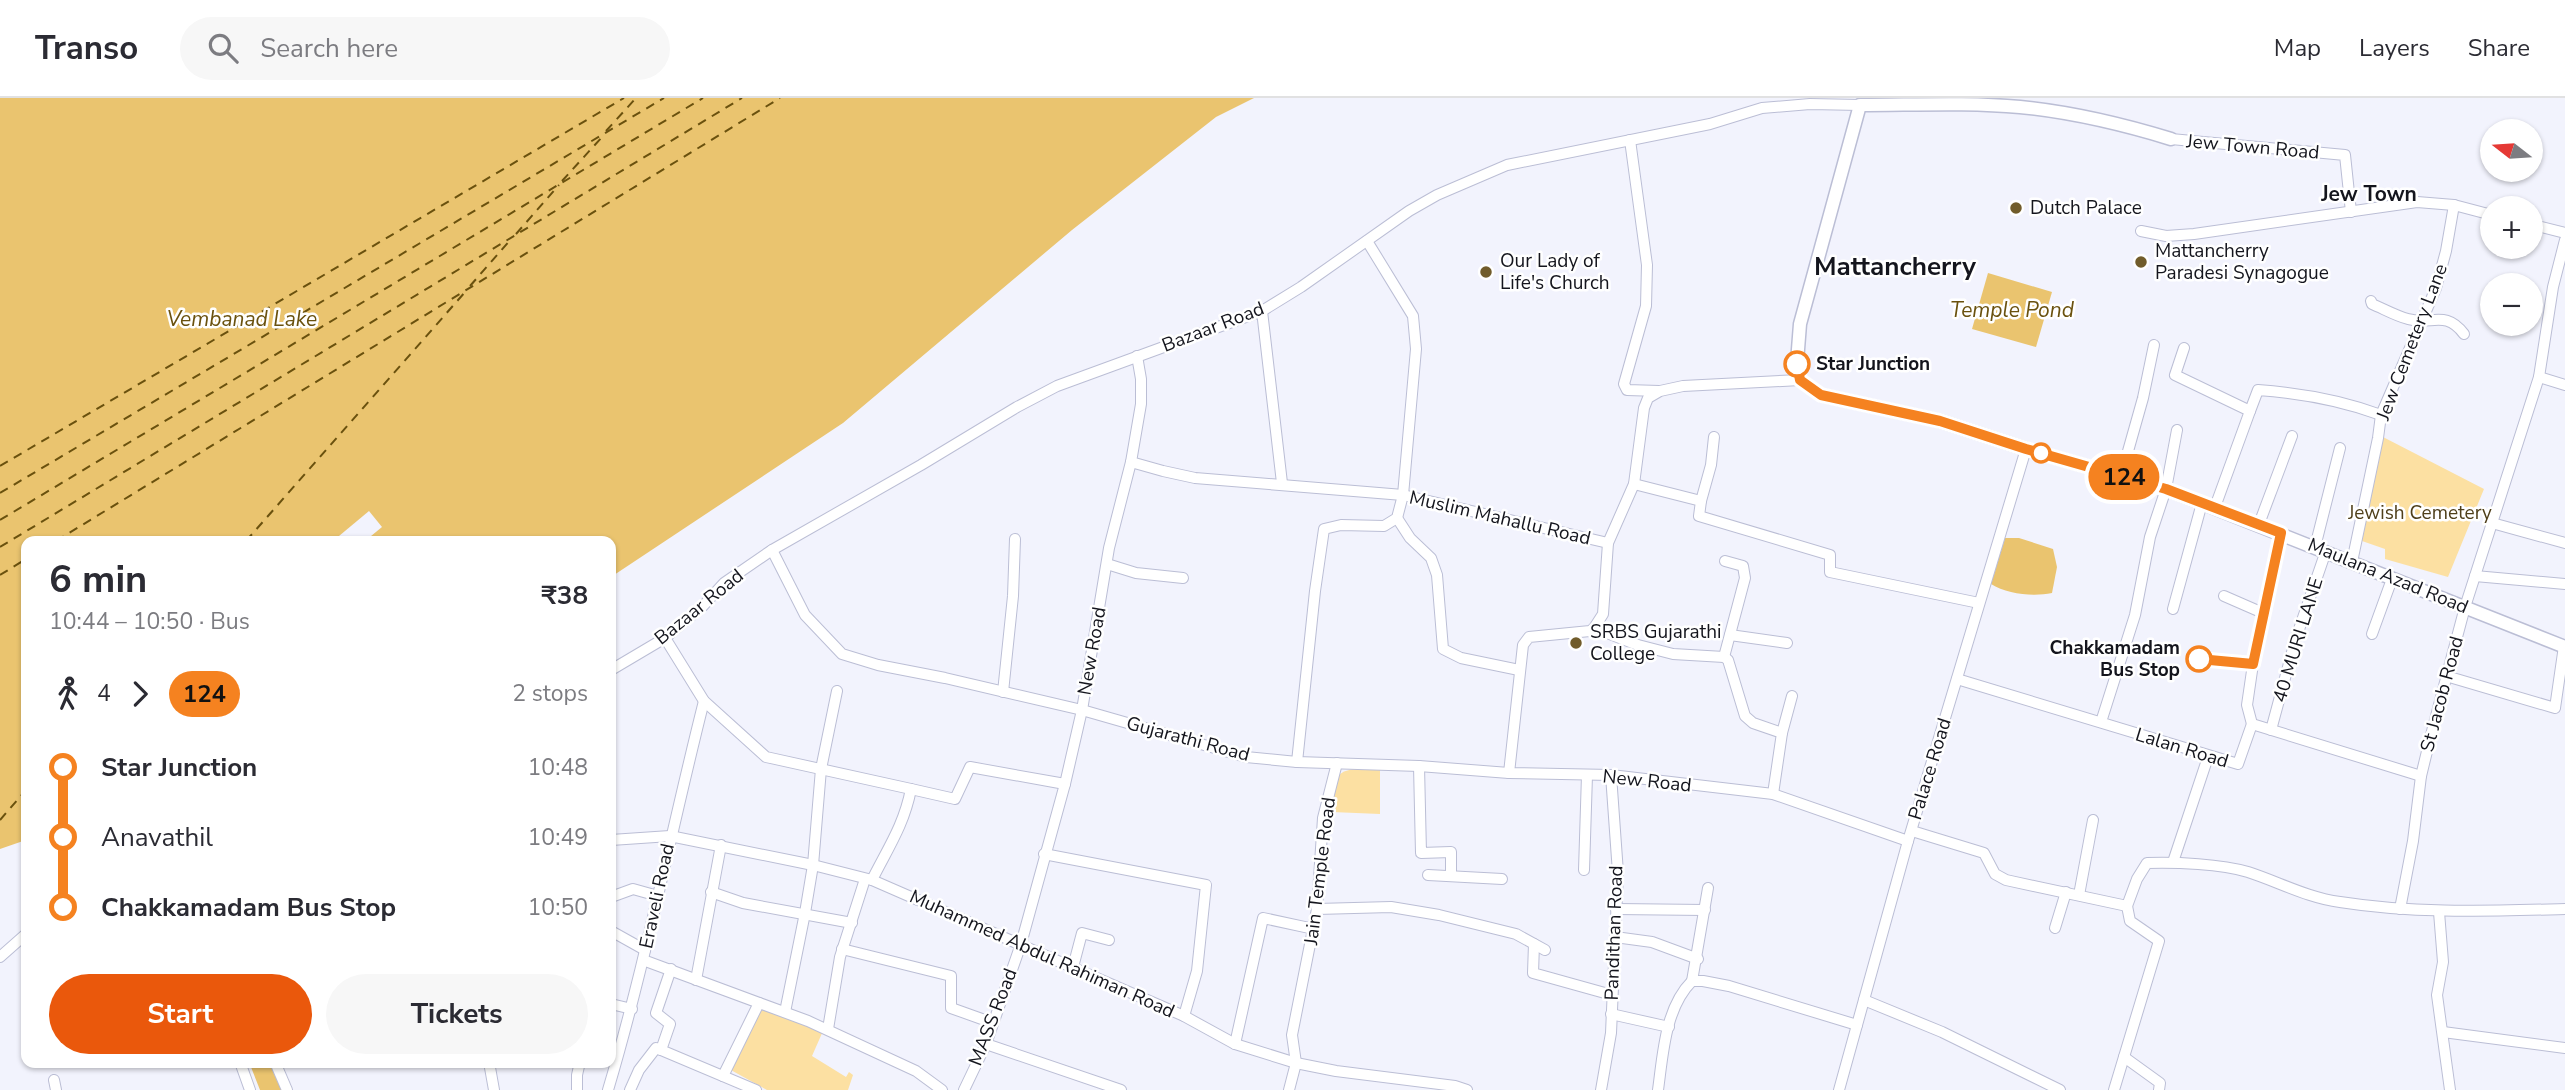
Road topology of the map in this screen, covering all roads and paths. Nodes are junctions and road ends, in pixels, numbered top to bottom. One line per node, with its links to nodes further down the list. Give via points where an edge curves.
1 (1860, 105): 2 (main road, via 2018,107 2134,127); 3 (street, Bazaar Road, via 1762,107 1710,124); 22 (main road, via 1800,324)
2 (2171, 139): 5 (street, Jew Town Road, via 2345,155)
3 (1630, 140): 11 (street, Bazaar Road, via 1507,166 1437,195); 24 (street, via 1647,265 1646,306 1624,384 1627,390)
4 (2454, 205): 5 (street, via 2417,202); 6 (street); 16 (street, Jew Cemetery Lane, via 2436,288)
5 (2351, 212): 8 (street, via 2194,234 2166,236)
6 (2480, 212)
7 (2543, 227): 9 (street)
8 (2141, 231)
9 (2565, 233)
10 (2565, 240): 12 (street, St Jacob Road)
11 (1367, 241): 15 (street, Bazaar Road); 37 (street, via 1413,316 1416,348)
12 (2553, 287): 13 (street); 21 (street, St Jacob Road)
13 (2565, 289)
14 (2371, 301): 16 (street, via 2409,320)
15 (1262, 311): 20 (street, Bazaar Road); 34 (street)
16 (2422, 321): 17 (street, via 2442,318); 26 (street, Jew Cemetery Lane)
17 (2463, 334)
18 (2154, 345): 33 (street)
19 (2184, 348): 25 (street, via 2175,375)
20 (1137, 356): 32 (street, New Road, via 1141,404); 48 (street, Bazaar Road, via 1047,391)
21 (2539, 377): 23 (street); 41 (street, St Jacob Road)
22 (1800, 380): 24 (street); 31 (main road, Maulana Azad Road, via 1821,395 1940,421)
23 (2565, 385)
24 (1660, 391): 35 (street, Muslim Mahallu Road, via 1648,398 1644,408)
25 (2250, 411): 26 (street, via 2258,390 2302,394); 39 (street)
26 (2381, 415): 50 (street, Jew Cemetery Lane)
27 (2177, 430): 36 (street)
28 (2292, 436): 42 (street)
29 (1714, 437): 38 (street)
30 (2340, 448): 47 (street, 40 MURI LANE)
31 (2026, 449): 33 (main road, Maulana Azad Road); 57 (street, Palace Road)
32 (1131, 462): 34 (street, Muslim Mahallu Road, via 1195,478); 51 (street, New Road)
33 (2121, 476): 36 (main road, Maulana Azad Road)
34 (1282, 483): 37 (street, Muslim Mahallu Road)
35 (1633, 484): 38 (street); 45 (street, Muslim Mahallu Road)
36 (2166, 489): 39 (main road, Maulana Azad Road); 79 (street, via 2150,537 2136,615)
37 (1403, 495): 40 (street); 45 (street, Muslim Mahallu Road)
38 (1701, 501): 57 (street, via 1699,516 1830,555 1830,572)
39 (2208, 505): 42 (main road, Maulana Azad Road); 59 (street)
40 (1397, 518): 71 (street, via 1431,558 1437,575 1443,649 1461,658); 84 (street, via 1384,526 1340,525 1324,530)
41 (2492, 523): 46 (street); 52 (street, St Jacob Road)
42 (2259, 524): 43 (main road, Maulana Azad Road)
43 (2281, 533): 47 (main road, Maulana Azad Road); 60 (street)
44 (1015, 539): 75 (street)
45 (1608, 543): 61 (street, via 1603,614)
46 (2565, 543)
47 (2320, 549): 50 (main road, Maulana Azad Road); 81 (street, 40 MURI LANE)
48 (772, 550): 64 (street, Bazaar Road, via 724,583); 75 (street, Gujarathi Road, via 805,615 842,654)
49 (1725, 561): 63 (street, via 1743,566 1745,578)
50 (2352, 562): 54 (main road, Maulana Azad Road)
51 (1107, 564): 53 (street, via 1136,573); 78 (street, New Road)
52 (2475, 576): 55 (street); 58 (street, St Jacob Road)
53 (1184, 578)
54 (2392, 579): 58 (main road, Maulana Azad Road); 62 (street)
55 (2565, 584)
56 (2224, 596): 60 (street)
57 (1979, 603): 73 (street, Palace Road)
58 (2465, 607): 66 (main road, Maulana Azad Road); 72 (street, St Jacob Road)
59 (2173, 609)
60 (2263, 613): 69 (street)
61 (1594, 628): 67 (street, via 1673,654); 71 (street, via 1529,637)
62 (2372, 634)
63 (1730, 635): 65 (street); 67 (street)
64 (665, 638): 70 (street, Bazaar Road); 77 (street)
65 (1787, 643)
66 (2564, 647): 72 (street, via 2556,708)
67 (1724, 657): 82 (street, via 1731,664 1745,716)
68 (2198, 659): 69 (street)
69 (2253, 664): 80 (street, via 2247,705)
70 (616, 667)
71 (1519, 670): 88 (street)
72 (2446, 676): 91 (street, St Jacob Road)
73 (1957, 679): 79 (street, Lalan Road); 97 (street, Palace Road)
74 (837, 691): 87 (street)
75 (1003, 692): 78 (street, Gujarathi Road)
76 (1792, 696): 82 (street)
77 (704, 701): 87 (street, via 766,757); 96 (street, Eraveli Road)
78 (1082, 710): 84 (street, Gujarathi Road, via 1247,757); 92 (street, New Road)
79 (2101, 722): 83 (street, Lalan Road)
80 (2252, 724): 81 (street); 83 (street, Lalan Road, via 2238,764)
81 (2271, 730): 91 (street)
82 (1782, 733): 94 (street)
83 (2207, 757): 101 (street)
84 (1297, 762): 85 (street, Gujarathi Road)
85 (1337, 763): 86 (street, New Road); 115 (street, Jain Temple Road, via 1323,818)
86 (1419, 766): 88 (street, New Road); 105 (street, via 1421,853 1451,852)
87 (821, 769): 93 (street); 102 (street)
88 (1509, 773): 89 (street, New Road)
89 (1587, 775): 90 (street, New Road); 103 (street)
90 (1611, 775): 94 (street, New Road); 116 (street, Pandithan Road)
91 (2421, 776): 117 (street, St Jacob Road)
92 (1065, 784): 93 (street, via 970,767 955,799); 100 (street, New Road)
93 (911, 789): 106 (street, via 893,844)
94 (1773, 794): 97 (street, New Road)
95 (2093, 820): 112 (street)
96 (670, 836): 98 (street, Muhammed Abdul Rahiman Road); 99 (street, Muhammed Abdul Rahiman Road); 113 (street, Eraveli Road)
97 (1910, 836): 110 (street, New Road, via 1984,853 1995,874 2006,880); 141 (street, Palace Road)
98 (616, 841)
99 (721, 845): 102 (street, Muhammed Abdul Rahiman Road); 109 (street)
100 (1044, 854): 129 (street, New Road); 147 (street, via 1206,886 1197,971)
101 (2173, 862): 114 (street, via 2147,863); 117 (street, via 2246,872 2337,902)
102 (813, 865): 106 (street, Muhammed Abdul Rahiman Road); 121 (street)
103 (1584, 870)
104 (1427, 875): 105 (street)
105 (1451, 876): 107 (street)
106 (868, 879): 122 (street); 129 (street, Muhammed Abdul Rahiman Road)
107 (1502, 879)
108 (1708, 888): 119 (street)
109 (711, 892): 121 (street, via 743,903); 138 (street)
110 (2066, 892): 112 (street, New Road); 123 (street)
111 (616, 895): 113 (street, via 633,889)
112 (2079, 895): 114 (street, New Road)
113 (658, 896): 133 (street, Eraveli Road)
114 (2127, 906): 157 (street, via 2130,921 2159,941)
115 (1317, 909): 124 (street, Jain Temple Road); 130 (street, via 1391,907 1516,934)
116 (1616, 909): 119 (street); 126 (street, Pandithan Road)
117 (2400, 909): 120 (street)
118 (2565, 909): 120 (street)
119 (1705, 910): 135 (street)
120 (2439, 912): 152 (street, via 2443,962 2437,995)
121 (805, 913): 122 (street); 145 (street)
122 (852, 923): 131 (street)
123 (2055, 928)
124 (1314, 929): 154 (street, via 1263,918); 159 (street, Jain Temple Road, via 1292,1035)
125 (616, 935): 133 (street)
126 (1615, 937): 135 (street, via 1652,942); 140 (street, Pandithan Road)
127 (21, 938): 134 (street)
128 (1109, 940): 136 (street, via 1082,933)
129 (1021, 944): 136 (street, Muhammed Abdul Rahiman Road); 148 (street, MASS Road)
130 (1534, 944): 132 (street); 140 (street, via 1533,973)
131 (842, 949): 148 (street, via 951,976 951,1008); 151 (street)
132 (1545, 950)
133 (644, 955): 137 (street); 144 (street, Eraveli Road)
134 (0, 957)
135 (1698, 959): 139 (street)
136 (1073, 967): 147 (street, Muhammed Abdul Rahiman Road)
137 (671, 969): 138 (street); 156 (street, via 656,1013 670,1024)
138 (696, 980): 142 (street)
139 (1692, 981): 149 (street, via 1729,986); 150 (street, via 1676,1003)
140 (1612, 995): 146 (street, Pandithan Road)
141 (1864, 1000): 149 (street, Palace Road); 181 (street)
142 (759, 1003): 145 (street); 165 (street)
143 (616, 1005): 144 (street)
144 (632, 1009): 158 (street, Eraveli Road)
145 (785, 1012): 151 (street)
146 (1611, 1014): 150 (street); 178 (street, Pandithan Road)
147 (1184, 1016): 154 (street, Muhammed Abdul Rahiman Road)
148 (993, 1023): 153 (street, MASS Road)
149 (1857, 1025): 180 (street, Palace Road)
150 (1669, 1027): 179 (street)
151 (828, 1030): 173 (street, via 916,1071)
152 (2443, 1032): 155 (street); 184 (street)
153 (986, 1044): 174 (street, MASS Road); 175 (street)
154 (1235, 1044): 159 (street, Muhammed Abdul Rahiman Road)
155 (2565, 1048)
156 (661, 1049): 165 (street); 171 (street, via 656,1048 639,1070)
157 (2124, 1056): 182 (street); 183 (street, via 2160,1083)
158 (616, 1063)
159 (1296, 1063): 176 (street, Jain Temple Road); 177 (street, Muhammed Abdul Rahiman Road)
160 (242, 1068): 166 (street)
161 (278, 1068): 167 (street)
162 (490, 1068): 168 (street)
163 (579, 1068): 169 (street)
164 (615, 1068): 170 (street, Eraveli Road)
165 (723, 1076): 172 (street)
166 (250, 1090)
167 (287, 1090)
168 (494, 1090)
169 (577, 1090)
170 (608, 1090)
171 (630, 1090)
172 (756, 1090)
173 (942, 1090)
174 (964, 1090)
175 (1121, 1090)
176 (1289, 1090)
177 (1467, 1090)
178 (1601, 1090)
179 (1658, 1090)
180 (1839, 1090)
181 (2060, 1090)
182 (2114, 1090)
183 (2159, 1090)
184 (2450, 1090)

